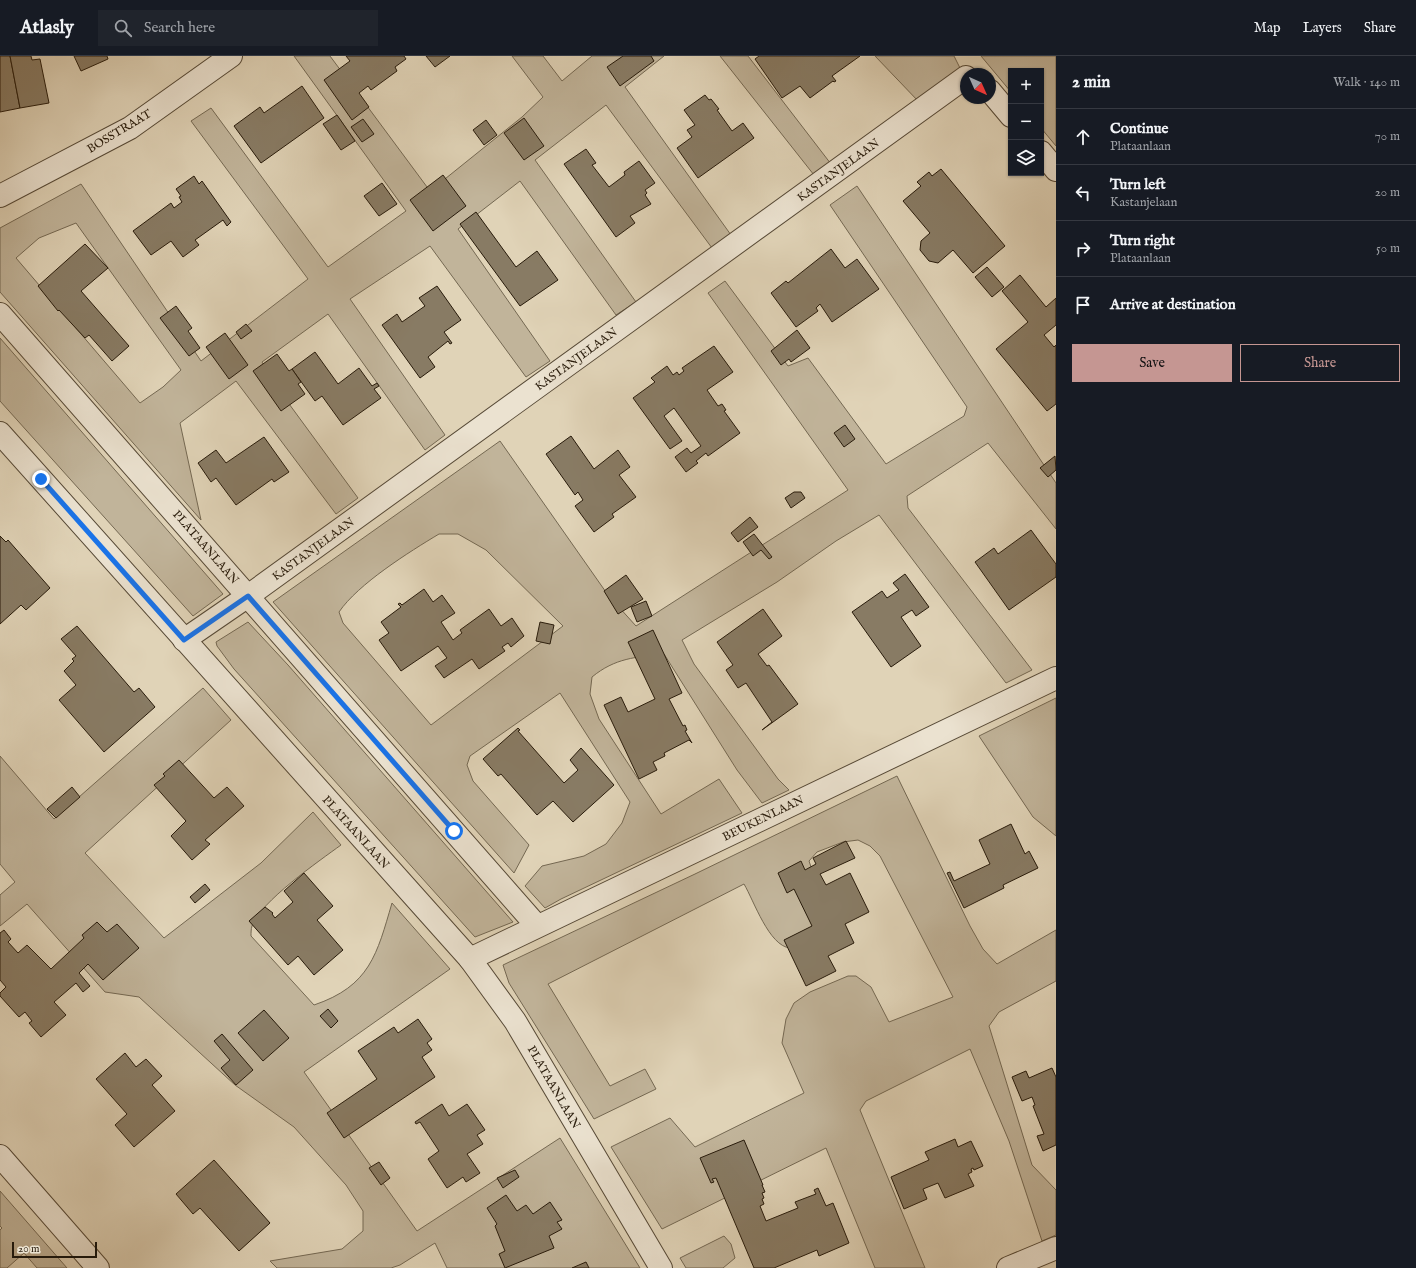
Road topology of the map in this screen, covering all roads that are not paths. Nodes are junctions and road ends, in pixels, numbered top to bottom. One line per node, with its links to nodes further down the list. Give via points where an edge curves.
1 (231, 56): 7 (street, BOSSTRAAT, via 130,128)
2 (960, 83): 10 (street, KASTANJELAAN)
3 (996, 98): 4 (street)
4 (1008, 112)
5 (1044, 156): 6 (street)
6 (1056, 170)
7 (0, 196)
8 (0, 314): 10 (street, PLATAANLAAN)
9 (0, 433): 11 (street, PLATAANLAAN)
10 (248, 596): 11 (street, KASTANJELAAN); 13 (street, PLATAANLAAN)
11 (184, 640): 14 (street, PLATAANLAAN)
12 (1056, 678): 13 (street, BEUKENLAAN)
13 (537, 926): 14 (street, BEUKENLAAN)
14 (470, 959): 18 (street, PLATAANLAAN, via 515,1021)
15 (0, 1156): 17 (street)
16 (1056, 1248): 19 (street)
17 (98, 1268)
18 (661, 1268)
19 (1008, 1268)

